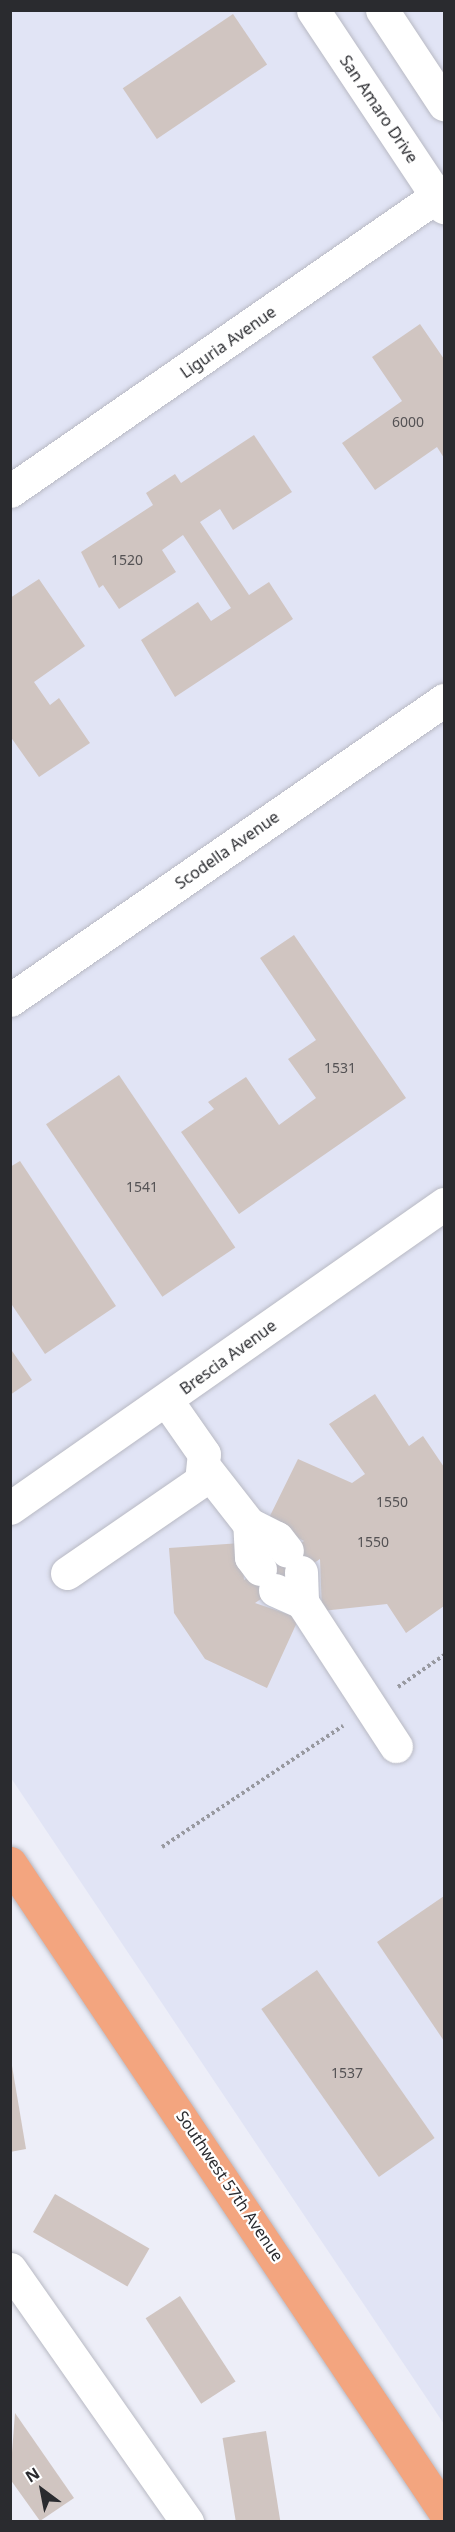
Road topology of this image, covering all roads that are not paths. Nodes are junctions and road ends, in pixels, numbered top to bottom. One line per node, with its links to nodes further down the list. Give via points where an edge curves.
1 (313, 10): 4 (street, San Amaro Drive)
2 (382, 10): 3 (street)
3 (444, 104)
4 (442, 198): 5 (street, Liguria Avenue)
5 (10, 491)
6 (444, 700): 7 (street, Scodella Avenue)
7 (10, 1000)
8 (444, 1204): 9 (street, Brescia Avenue)
9 (167, 1401): 10 (street, via 204,1454); 11 (street, Brescia Avenue)
10 (206, 1469): 12 (street, via 191,1492); 13 (street, via 249,1524 277,1538 285,1577)
11 (10, 1508)
12 (67, 1573)
13 (396, 1746)
14 (10, 1863): 16 (main road, Southwest 57th Avenue)
15 (10, 2269): 17 (street)
16 (444, 2512): 18 (street)
17 (187, 2522)
18 (431, 2522)

